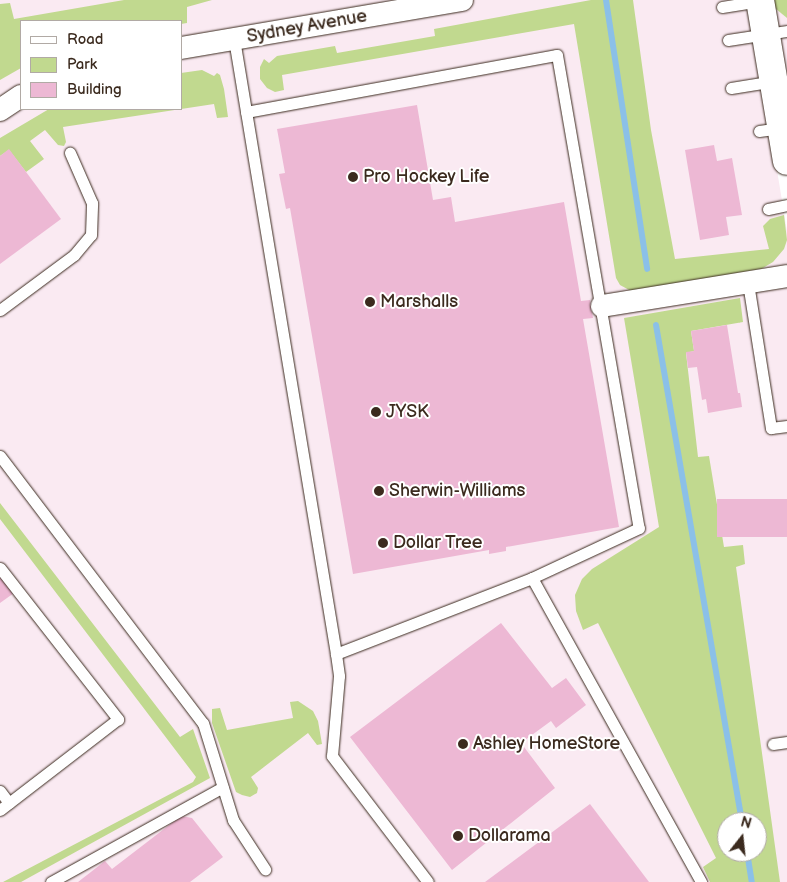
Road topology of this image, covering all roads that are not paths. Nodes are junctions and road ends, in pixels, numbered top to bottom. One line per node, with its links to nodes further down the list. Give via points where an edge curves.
1 (462, 0): 3 (street, Sydney Avenue)
2 (760, 0): 4 (lane); 5 (street)
3 (391, 6): 6 (street, Sydney Avenue)
4 (722, 7)
5 (776, 33): 7 (lane); 10 (street)
6 (234, 40): 8 (street, Sydney Avenue); 13 (lane)
7 (728, 40)
8 (182, 48)
9 (731, 88): 10 (lane)
10 (779, 90): 15 (street, via 770,129)
11 (20, 97): 12 (street)
12 (0, 110)
13 (246, 112): 20 (lane, via 557,55); 26 (lane)
14 (70, 153): 21 (lane, via 92,203 91,235 74,255)
15 (787, 161)
16 (787, 205): 17 (lane)
17 (768, 209)
18 (787, 276): 19 (street)
19 (748, 283): 20 (street); 22 (lane, via 771,428)
20 (602, 306): 25 (lane, via 639,528)
21 (0, 310)
22 (787, 426)
23 (0, 456): 29 (lane, via 204,722)
24 (0, 568): 31 (lane, via 118,719)
25 (532, 578): 26 (lane); 35 (lane)
26 (336, 654): 34 (lane, via 339,676 332,756)
27 (787, 742): 28 (lane)
28 (773, 744)
29 (223, 787): 32 (lane, via 233,820); 33 (lane)
30 (0, 791): 31 (lane)
31 (5, 807)
32 (265, 869)
33 (51, 882)
34 (428, 882)
35 (701, 882)

